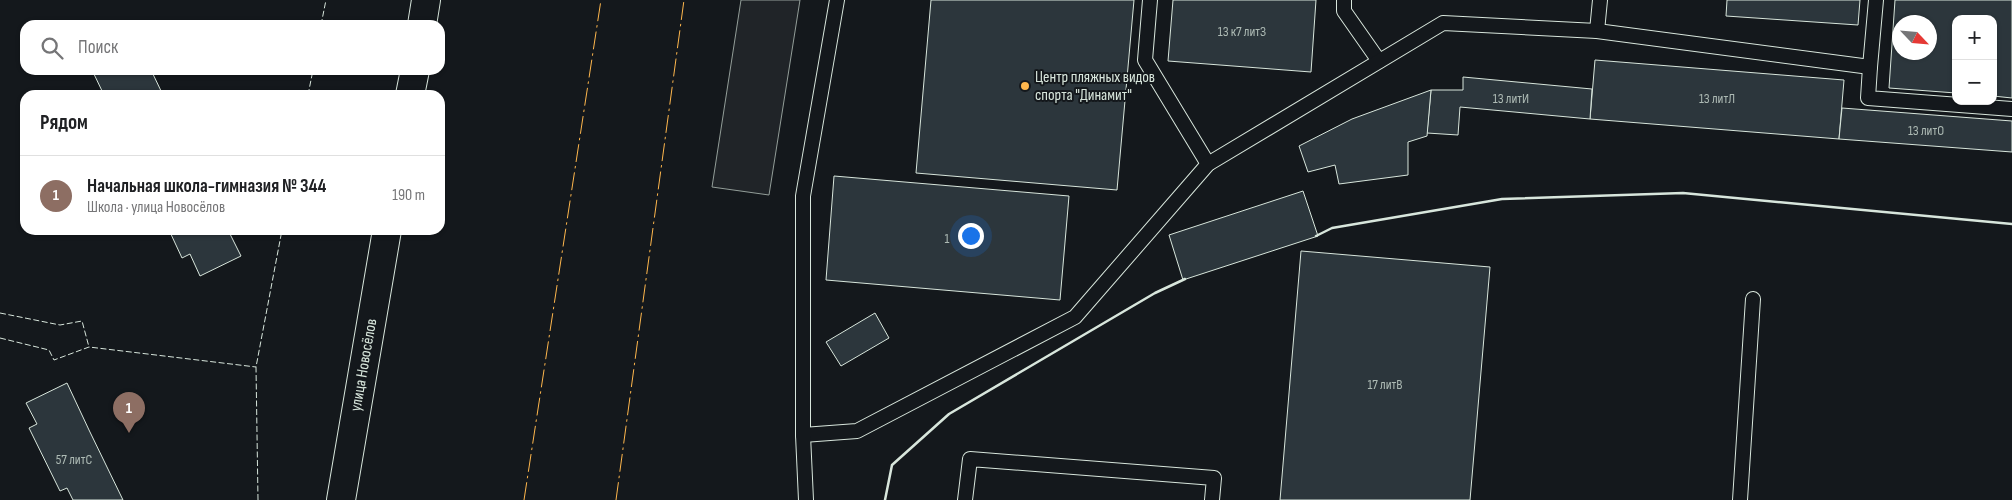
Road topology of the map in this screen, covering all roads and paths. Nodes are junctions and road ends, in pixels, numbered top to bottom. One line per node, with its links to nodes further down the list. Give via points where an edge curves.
1 (426, 0): 7 (street)
2 (837, 0): 17 (lane, via 803,196)
3 (1150, 0): 14 (lane, via 1145,60)
4 (1344, 0): 9 (lane, via 1344,11)
5 (1600, 0): 8 (lane)
6 (1876, 0): 10 (lane)
7 (423, 20)
8 (1597, 31): 9 (lane, via 1443,23); 10 (lane)
9 (1379, 61): 14 (lane)
10 (1870, 67): 13 (lane, via 1868,98)
11 (413, 75): 12 (street)
12 (411, 90)
13 (2012, 109)
14 (1208, 164): 17 (lane, via 1075,317 857,431)
15 (386, 235): 18 (street, улица Новосёлов)
16 (1753, 299): 22 (lane)
17 (803, 435): 19 (lane)
18 (341, 500)
19 (806, 500)
20 (965, 500): 21 (lane, via 970,459 1214,478)
21 (1212, 500)
22 (1740, 500)

